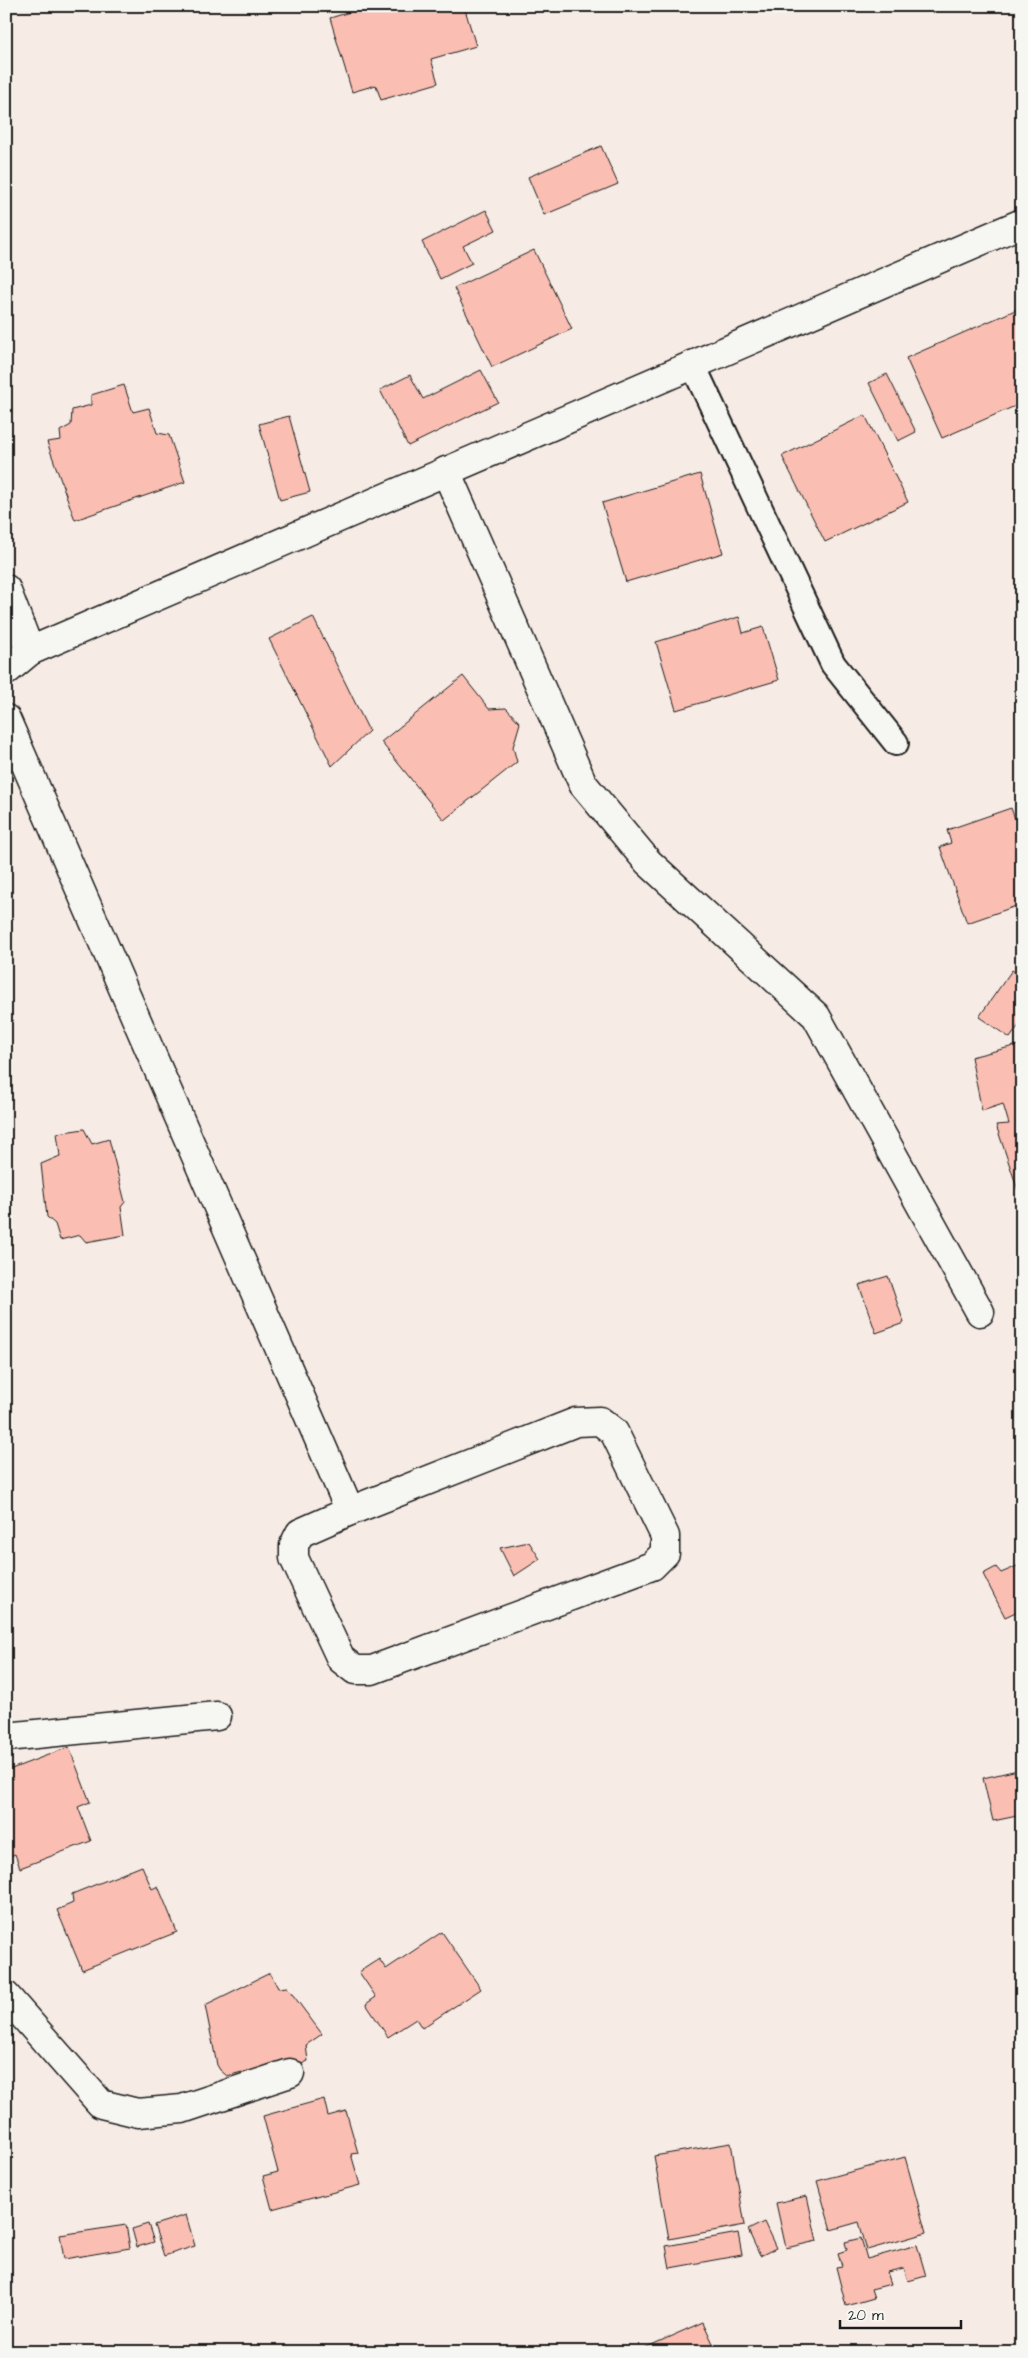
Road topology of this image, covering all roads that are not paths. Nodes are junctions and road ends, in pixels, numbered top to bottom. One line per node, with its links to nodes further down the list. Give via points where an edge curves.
1 (1022, 223): 2 (street)
2 (692, 364): 3 (street); 8 (lane, via 833,664)
3 (446, 471): 5 (street); 9 (street, via 582,784 648,862 816,1016)
4 (6, 589): 5 (street)
5 (30, 651): 6 (street)
6 (6, 671)
7 (6, 719): 10 (street)
8 (896, 743)
9 (980, 1312)
10 (350, 1510): 10 (street, via 300,1533 294,1545 294,1558 341,1660 355,1670 372,1670 652,1566 665,1553 665,1536 614,1432 600,1421 576,1422)
11 (217, 1716): 12 (street)
12 (6, 1737)
13 (6, 1996): 14 (street, via 101,2104 138,2113 182,2109)
14 (290, 2073)

